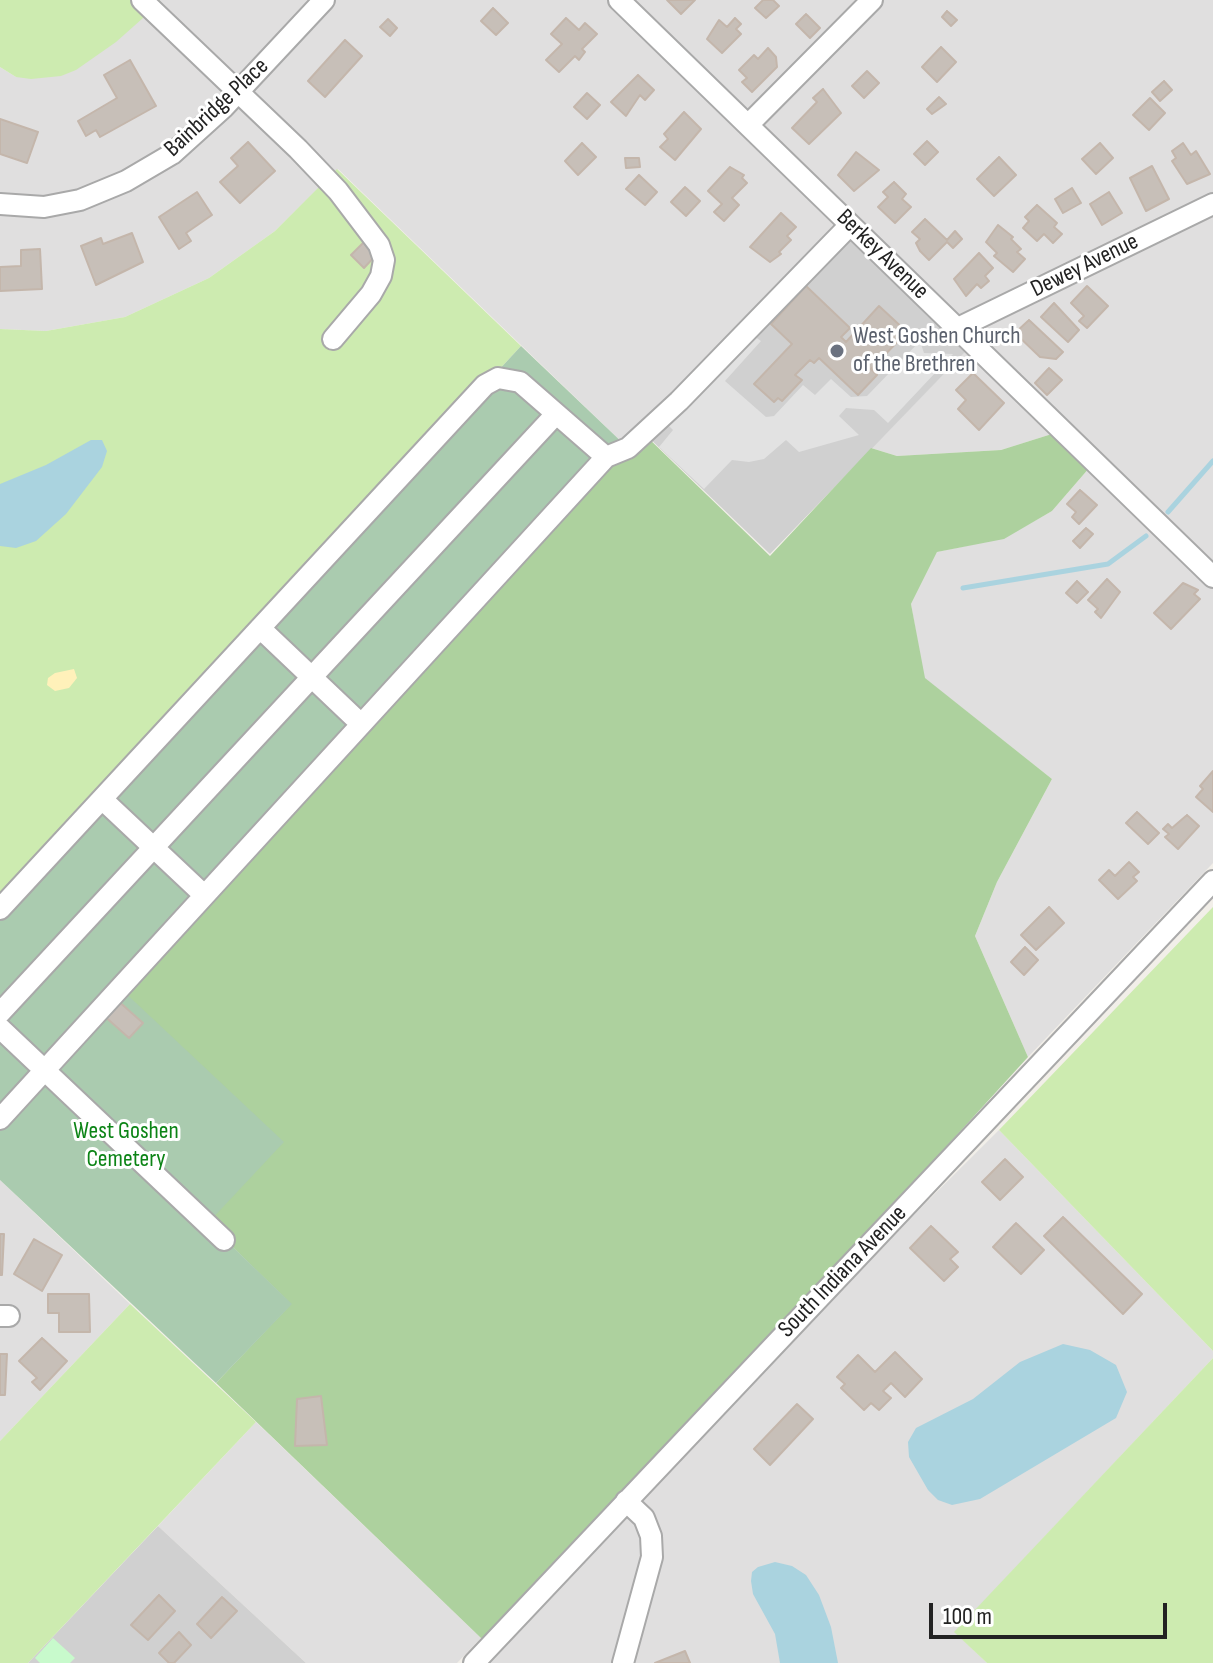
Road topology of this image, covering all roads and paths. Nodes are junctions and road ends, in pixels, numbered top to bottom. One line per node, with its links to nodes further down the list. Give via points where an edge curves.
1 (142, 0): 5 (street)
2 (324, 0): 5 (street, Bainbridge Place)
3 (619, 0): 6 (street, Berkey Avenue)
4 (872, 0): 6 (street)
5 (238, 92): 7 (street, Bainbridge Place, via 172,154 110,189 44,207); 11 (street, via 338,191 379,245 384,260 381,276)
6 (748, 125): 9 (street, Berkey Avenue)
7 (0, 204)
8 (1213, 204): 10 (street, Dewey Avenue)
9 (850, 225): 10 (street, Berkey Avenue); 13 (street, via 679,401 628,448)
10 (958, 328): 14 (street, Berkey Avenue)
11 (333, 339)
12 (556, 414): 13 (street); 15 (street, via 520,382 498,378 485,385); 16 (street)
13 (606, 457): 17 (street)
14 (1213, 577)
15 (260, 628): 16 (street); 18 (street)
16 (311, 677): 17 (street); 19 (street)
17 (361, 724): 21 (street)
18 (102, 799): 19 (street); 22 (street)
19 (153, 847): 21 (street); 23 (street)
20 (1213, 881): 28 (street, South Indiana Avenue)
21 (204, 895): 25 (street)
22 (0, 909)
23 (0, 1013)
24 (0, 1028): 25 (street)
25 (44, 1070): 26 (street); 27 (street)
26 (0, 1119)
27 (224, 1240)
28 (626, 1501): 29 (street, South Indiana Avenue); 30 (street, via 644,1518 652,1557)
29 (474, 1663)
30 (623, 1663)

